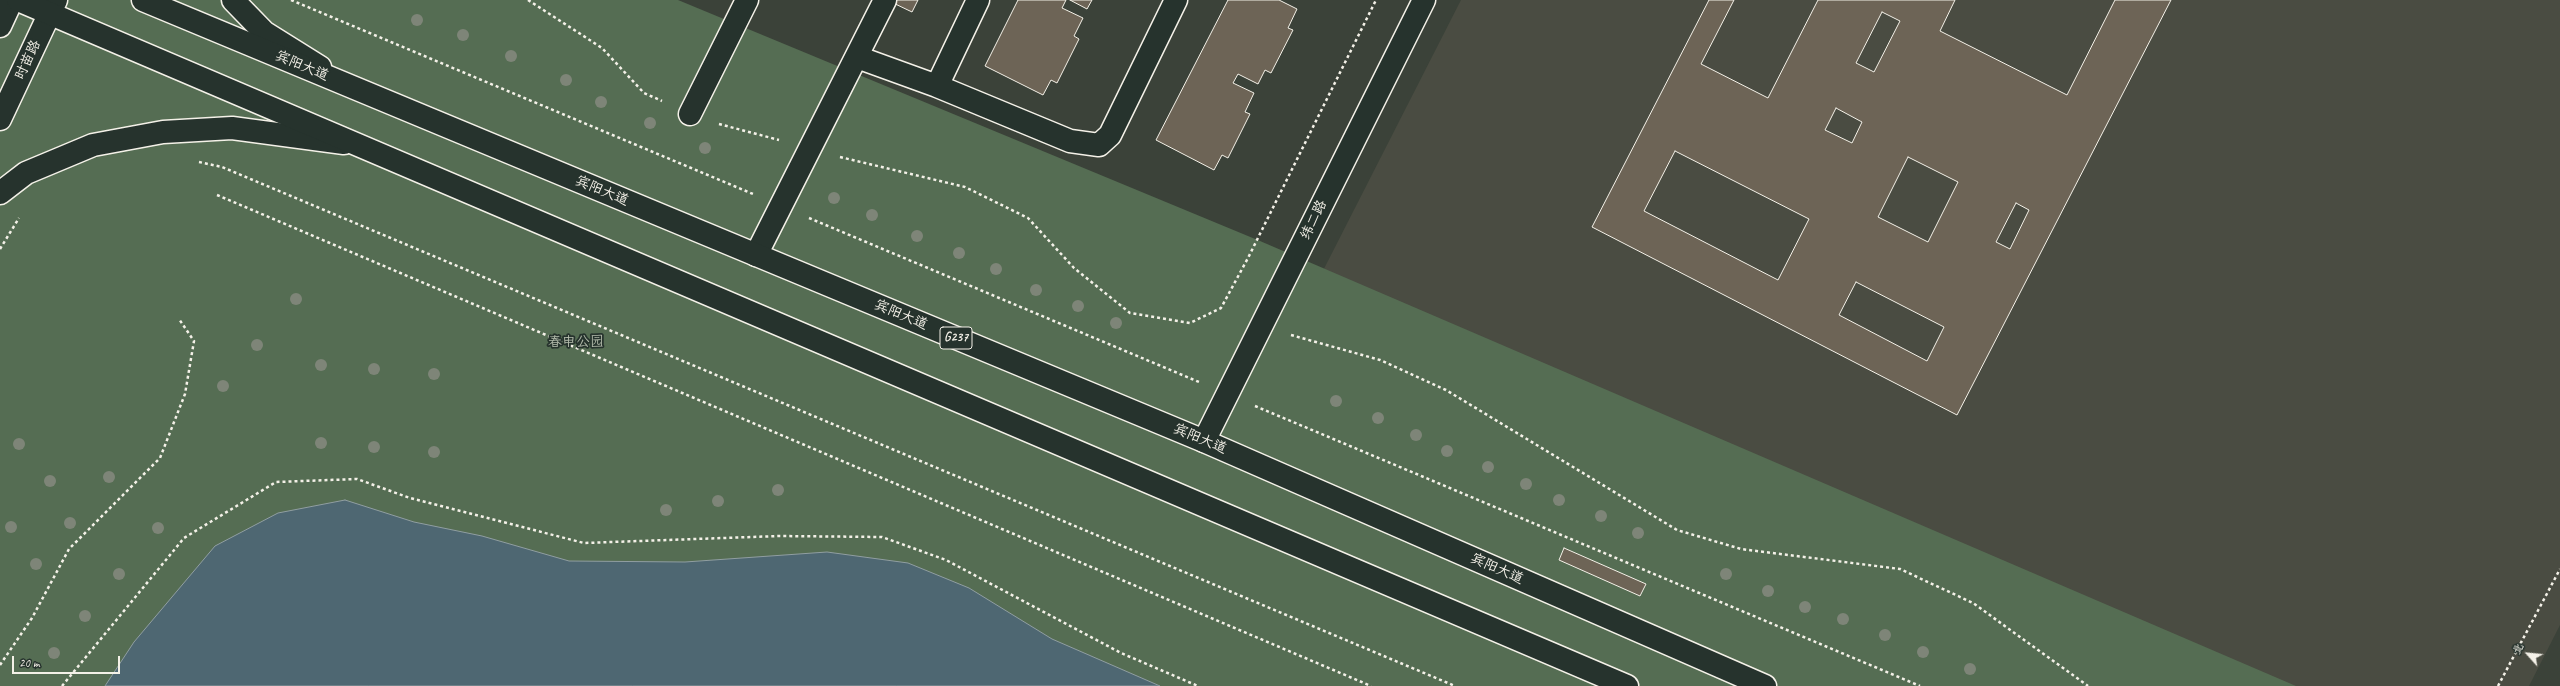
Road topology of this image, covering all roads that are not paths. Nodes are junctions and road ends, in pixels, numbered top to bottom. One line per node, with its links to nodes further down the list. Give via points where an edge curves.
1 (12, 0): 11 (main road)
2 (18, 0): 10 (main road)
3 (143, 0): 14 (main road, 宾阳大道 / G237)
4 (233, 0): 14 (main road, via 264,32)
5 (747, 0): 15 (main road)
6 (885, 0): 12 (main road)
7 (978, 0): 13 (main road)
8 (1176, 0): 13 (main road, via 1110,135 1099,145 1070,141)
9 (1424, 0): 20 (main road, 纬二路)
10 (53, 7): 16 (main road, 时苗路); 17 (main road)
11 (0, 26)
12 (857, 57): 13 (main road); 19 (main road)
13 (938, 86)
14 (351, 87): 19 (main road, 宾阳大道 / G237)
15 (690, 114)
16 (0, 119)
17 (358, 145): 18 (main road, via 232,128 164,132 93,145 26,173); 21 (main road)
18 (0, 193)
19 (756, 255): 20 (main road, 宾阳大道 / G237)
20 (1204, 441): 22 (main road, 宾阳大道 / G237)
21 (1627, 686)
22 (1765, 686)

